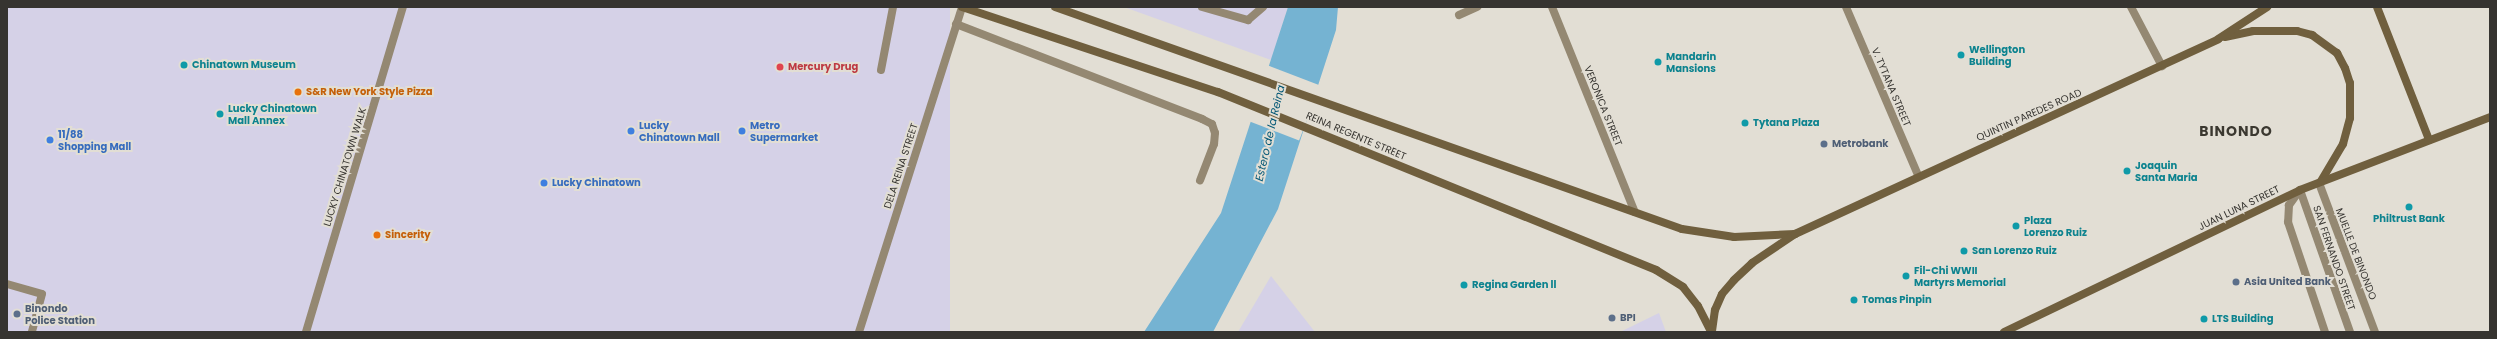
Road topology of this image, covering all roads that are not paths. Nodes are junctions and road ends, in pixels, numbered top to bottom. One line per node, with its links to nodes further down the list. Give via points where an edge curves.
1 (403, 7): 28 (street, LUCKY CHINATOWN WALK)
2 (893, 7): 17 (street)
3 (962, 7): 14 (street, DELA REINA STREET); 30 (main road, REINA REGENTE STREET, via 1218,92 1307,126 1670,277 1691,296)
4 (1055, 7): 24 (main road, REINA REGENTE STREET)
5 (1202, 7): 6 (street, via 1248,20)
6 (1263, 7)
7 (1477, 7): 13 (street)
8 (1552, 7): 24 (street, VERONICA STREET)
9 (1846, 7): 20 (street, V. TYTANA STREET)
10 (2131, 7): 16 (street)
11 (2267, 7): 15 (main road, QUINTIN PAREDES ROAD)
12 (2377, 7): 19 (main road)
13 (1459, 15)
14 (956, 24): 21 (street, via 1212,124 1215,133 1214,144); 29 (street, DELA REINA STREET)
15 (2218, 39): 16 (main road, QUINTIN PAREDES ROAD); 22 (main road, via 2253,30 2297,31 2312,35 2337,53 2350,83 2350,118 2343,144)
16 (2162, 66): 20 (main road, QUINTIN PAREDES ROAD)
17 (881, 70)
18 (2490, 117): 19 (main road, JUAN LUNA STREET)
19 (2429, 140): 22 (main road, JUAN LUNA STREET)
20 (1918, 175): 25 (main road, QUINTIN PAREDES ROAD)
21 (1200, 180)
22 (2319, 183): 23 (main road, JUAN LUNA STREET); 34 (street, MUELLE DE BINONDO)
23 (2300, 190): 31 (main road, JUAN LUNA STREET); 32 (street, via 2289,205 2288,222); 33 (street, SAN FERNANDO STREET)
24 (1635, 212): 25 (main road, REINA REGENTE STREET, via 1682,229 1722,236 1765,237)
25 (1795, 234): 30 (main road, via 1748,265 1728,287 1715,310)
26 (7, 284): 27 (street, via 42,294)
27 (32, 332)
28 (306, 332)
29 (859, 332)
30 (1712, 332)
31 (2004, 332)
32 (2325, 332)
33 (2350, 332)
34 (2375, 332)

